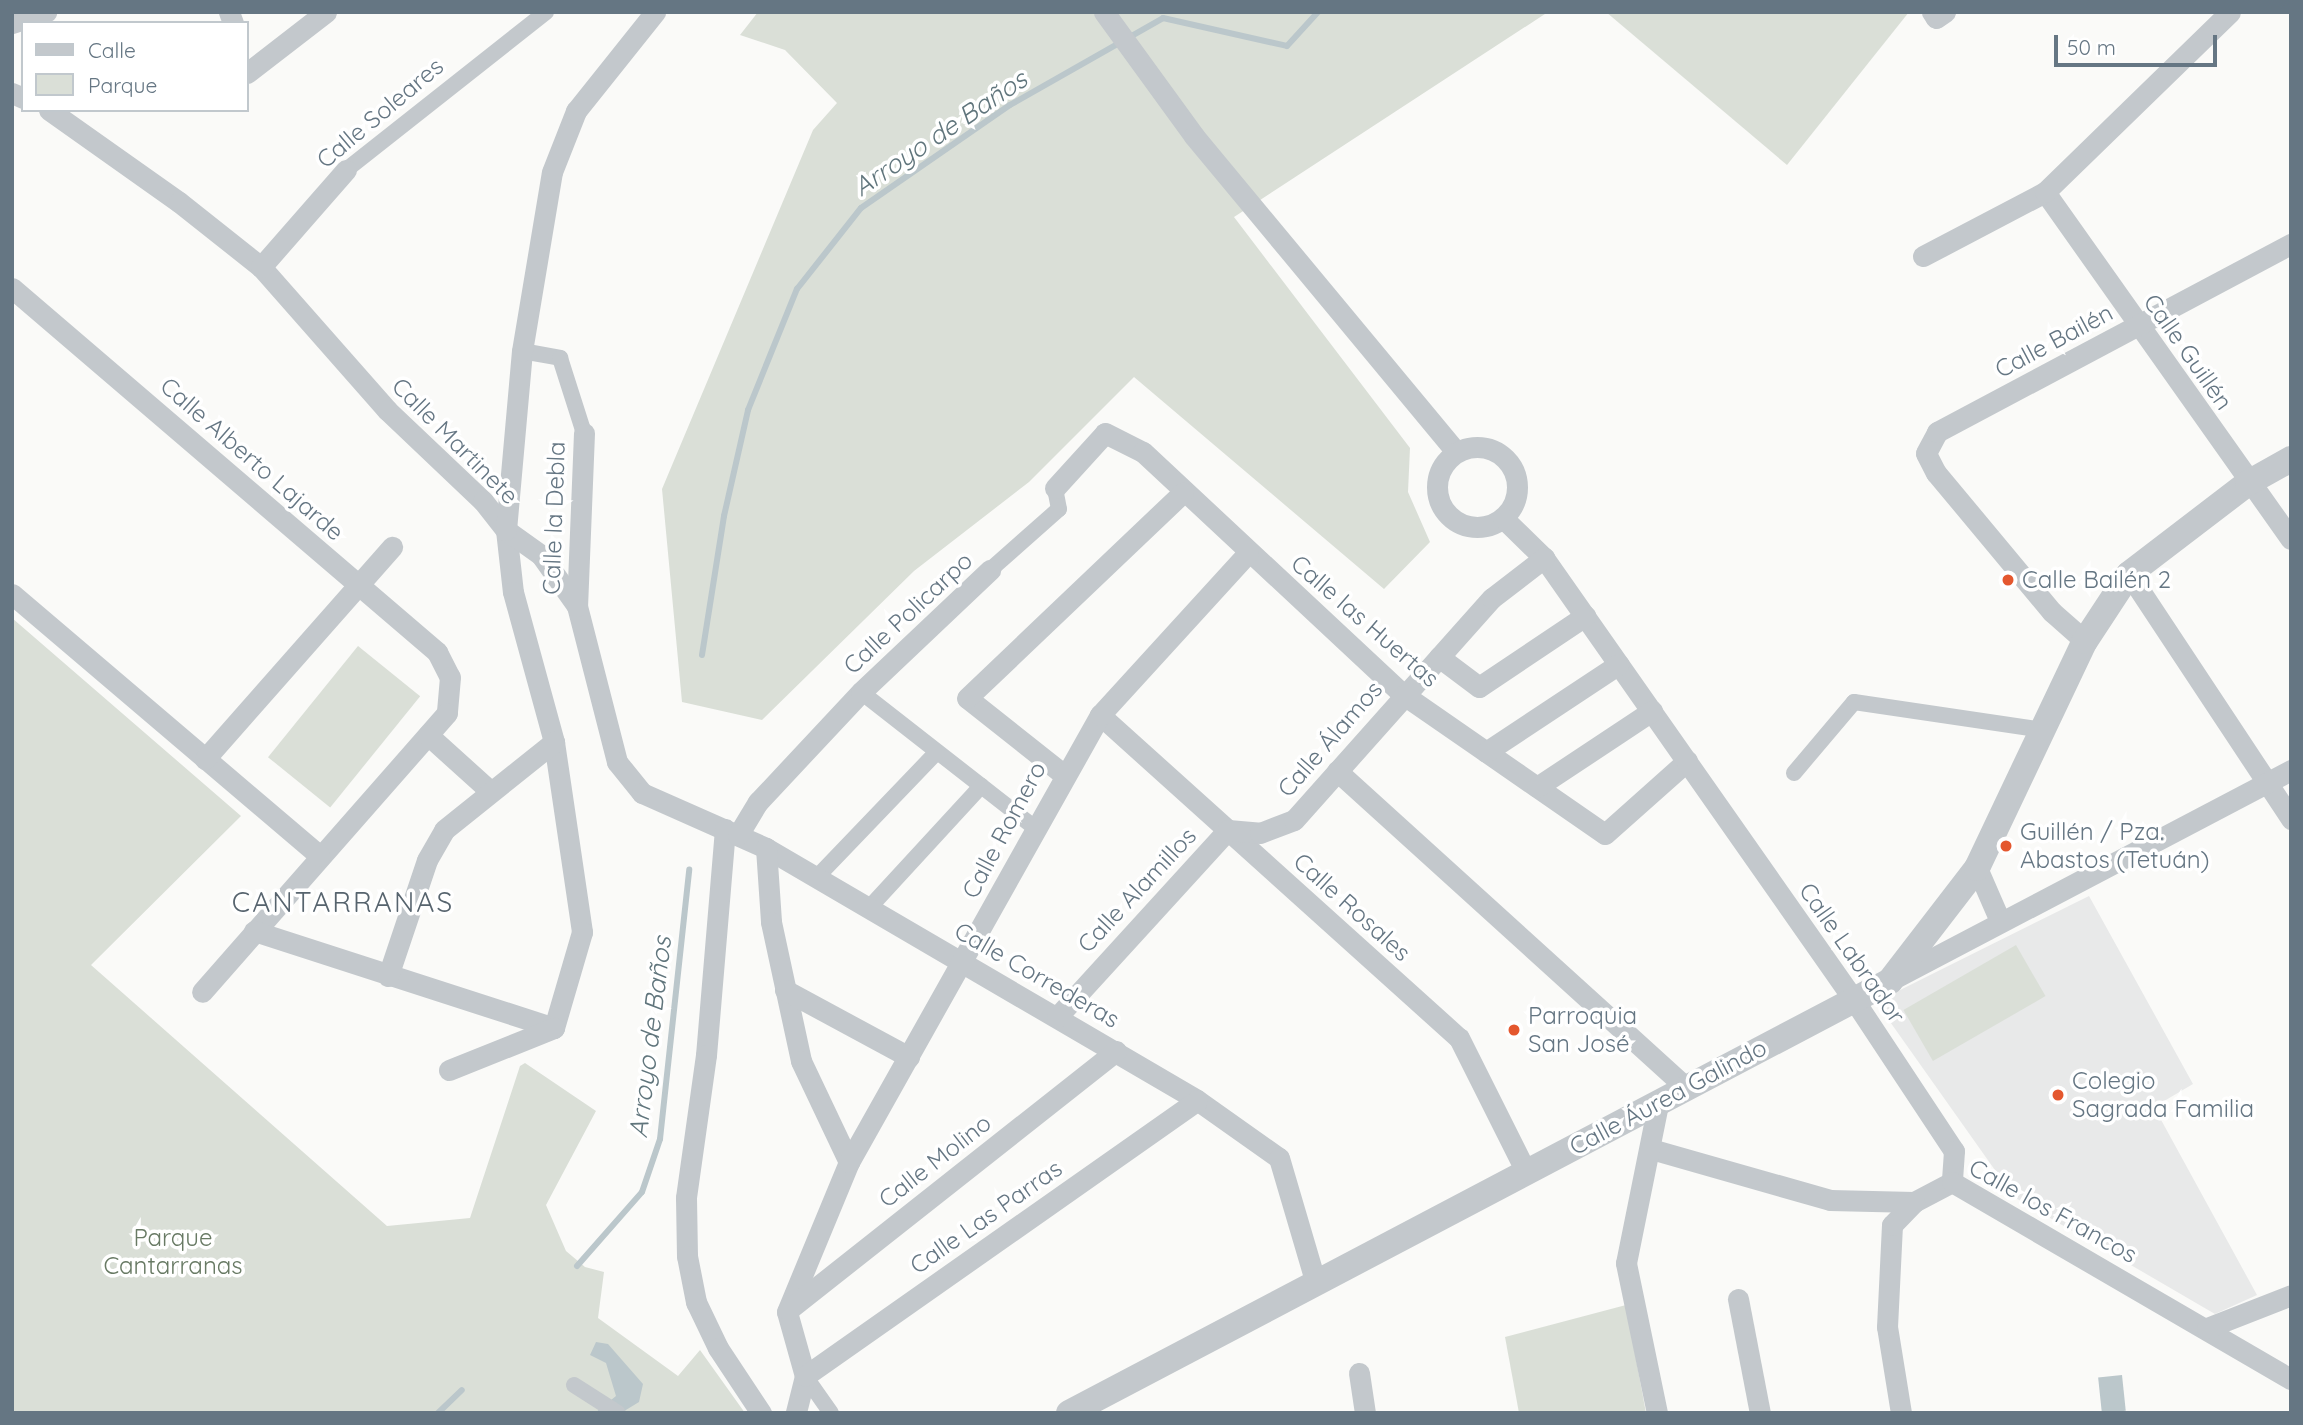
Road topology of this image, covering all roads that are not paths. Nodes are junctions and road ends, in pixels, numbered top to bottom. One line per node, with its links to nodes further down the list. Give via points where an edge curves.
1 (326, 12): 8 (street)
2 (546, 12): 10 (street, Calle Soleares)
3 (655, 12): 17 (street, via 576,111 552,172)
4 (1104, 12): 20 (street, via 1194,136)
5 (1932, 12): 6 (street, via 1936,18)
6 (1945, 12)
7 (2230, 12): 11 (street)
8 (248, 68)
9 (51, 112): 14 (street, Calle Martinete, via 169,194)
10 (346, 170): 14 (street, Calle Soleares)
11 (2045, 192): 13 (street); 16 (street, Calle Guillén)
12 (2291, 244): 16 (street, Calle Bailén)
13 (1923, 256)
14 (261, 267): 26 (street, Calle Martinete, via 387,410 483,501)
15 (12, 288): 33 (street, Calle Alberto Lajarde)
16 (2137, 327): 22 (street, Calle Guillén); 37 (street, Calle Bailén, via 1937,432 1926,453 1936,473 2052,612)
17 (522, 351): 18 (street, Calle la Debla, via 560,358); 26 (street)
18 (584, 433): 35 (street, Calle la Debla)
19 (1105, 433): 23 (street, Calle Policarpo); 24 (street, Calle las Huertas, via 1143,453)
20 (1456, 452): 25 (street, via 1481,446 1509,461 1518,491); 25 (street, via 1441,467 1436,482 1445,512 1472,527)
21 (2291, 459): 22 (street)
22 (2248, 483): 27 (street, Calle Guillén); 32 (street)
23 (1055, 488): 31 (street, Calle Policarpo, via 1059,509)
24 (1183, 492): 29 (street, Calle las Huertas); 54 (street, via 967,698)
25 (1503, 518): 30 (street, Calle Labrador)
26 (506, 530): 35 (street, via 541,555); 46 (street, Calle Martinete, via 513,592)
27 (2291, 539)
28 (392, 547): 33 (street)
29 (1248, 553): 41 (street, Calle las Huertas); 43 (street, Calle Romero)
30 (1544, 558): 36 (street, Calle Labrador); 38 (street, Calle Álamos, via 1492,598)
31 (990, 570): 40 (street, Calle Policarpo)
32 (2129, 574): 37 (street); 55 (street)
33 (358, 585): 45 (street, Calle Alberto Lajarde, via 438,653 450,677 447,713); 49 (street)
34 (12, 594): 49 (street)
35 (577, 607): 59 (street, Calle la Debla, via 617,762)
36 (1585, 615): 38 (street, via 1479,687); 39 (street, Calle Labrador)
37 (2085, 640): 44 (street)
38 (1439, 657): 41 (street, Calle Álamos)
39 (1619, 664): 42 (street, Calle Labrador); 48 (street)
40 (861, 692): 47 (street); 63 (street, Calle Policarpo)
41 (1404, 695): 48 (street, Calle las Huertas); 52 (street, Calle Álamos)
42 (1652, 711): 50 (street, Calle Labrador); 57 (street)
43 (1100, 715): 54 (street, Calle Romero); 62 (street, Calle Rosales)
44 (2044, 730): 53 (street, via 1854,702); 66 (street)
45 (428, 735): 58 (street); 65 (street)
46 (554, 742): 58 (street); 78 (street, Calle Martinete, via 582,932)
47 (937, 752): 56 (street); 67 (street)
48 (1486, 752): 57 (street, Calle las Huertas)
49 (205, 759): 65 (street)
50 (1687, 761): 57 (street, Calle las Huertas, via 1605,834); 76 (street, Calle Labrador)
51 (2291, 770): 55 (street, Calle Áurea Galindo)
52 (1337, 771): 62 (street, Calle Álamos, via 1294,820 1261,833); 82 (street)
53 (1794, 773)
54 (1063, 774): 61 (street, Calle Romero)
55 (2267, 783): 60 (street); 69 (street, Calle Áurea Galindo)
56 (981, 786): 61 (street); 68 (street)
57 (1536, 787)
58 (491, 791): 72 (street, via 438,840)
59 (642, 793): 63 (street, Calle Correderas)
60 (2291, 819)
61 (1035, 828): 71 (street, Calle Romero)
62 (1228, 830): 77 (street, Calle Alamillos); 87 (street, Calle Rosales, via 1459,1038)
63 (731, 832): 64 (street, Calle Correderas); 100 (street, via 686,1198 687,1256 696,1302 718,1348)
64 (766, 848): 67 (street, Calle Correderas); 74 (street, via 771,922)
65 (320, 856): 70 (street)
66 (1977, 868): 69 (street); 73 (street)
67 (817, 877): 68 (street, Calle Correderas)
68 (869, 908): 71 (street, Calle Correderas)
69 (2000, 921): 73 (street, Calle Áurea Galindo)
70 (254, 931): 72 (street); 75 (street)
71 (964, 963): 77 (street, Calle Correderas); 80 (street, Calle Romero)
72 (388, 976): 78 (street)
73 (1890, 981): 76 (street, Calle Áurea Galindo)
74 (785, 990): 80 (street); 86 (street, via 801,1061)
75 (202, 992)
76 (1854, 1000): 82 (street, Calle Áurea Galindo); 88 (street, Calle Labrador, via 1954,1151)
77 (1057, 1017): 79 (street, Calle Correderas)
78 (554, 1028): 81 (street)
79 (1116, 1051): 83 (street, Calle Correderas); 93 (street, Calle Molino)
80 (909, 1057): 86 (street, Calle Romero)
81 (449, 1070)
82 (1685, 1087): 84 (street, Calle Áurea Galindo)
83 (1197, 1100): 90 (street, Calle Correderas, via 1279,1158); 96 (street, Calle Las Parras)
84 (1659, 1100): 85 (street); 87 (street, Calle Áurea Galindo)
85 (1651, 1149): 89 (street, Calle los Francos, via 1830,1200); 105 (street, via 1626,1263)
86 (849, 1162): 93 (street, Calle Romero)
87 (1526, 1172): 90 (street, Calle Áurea Galindo)
88 (1952, 1182): 89 (street, Calle los Francos); 94 (street, Calle los Francos)
89 (1914, 1202): 107 (street, via 1892,1225 1887,1327)
90 (1316, 1284): 103 (street, Calle Áurea Galindo)
91 (2291, 1295): 94 (street)
92 (1738, 1299): 106 (street)
93 (787, 1312): 96 (street)
94 (2207, 1328): 97 (street, Calle los Francos)
95 (1359, 1373): 104 (street)
96 (805, 1376): 101 (street); 102 (street)
97 (2291, 1379)
98 (573, 1385): 99 (street)
99 (612, 1409)
100 (761, 1413)
101 (796, 1413)
102 (831, 1413)
103 (1069, 1413)
104 (1366, 1413)
105 (1657, 1413)
106 (1760, 1413)
107 (1901, 1413)

